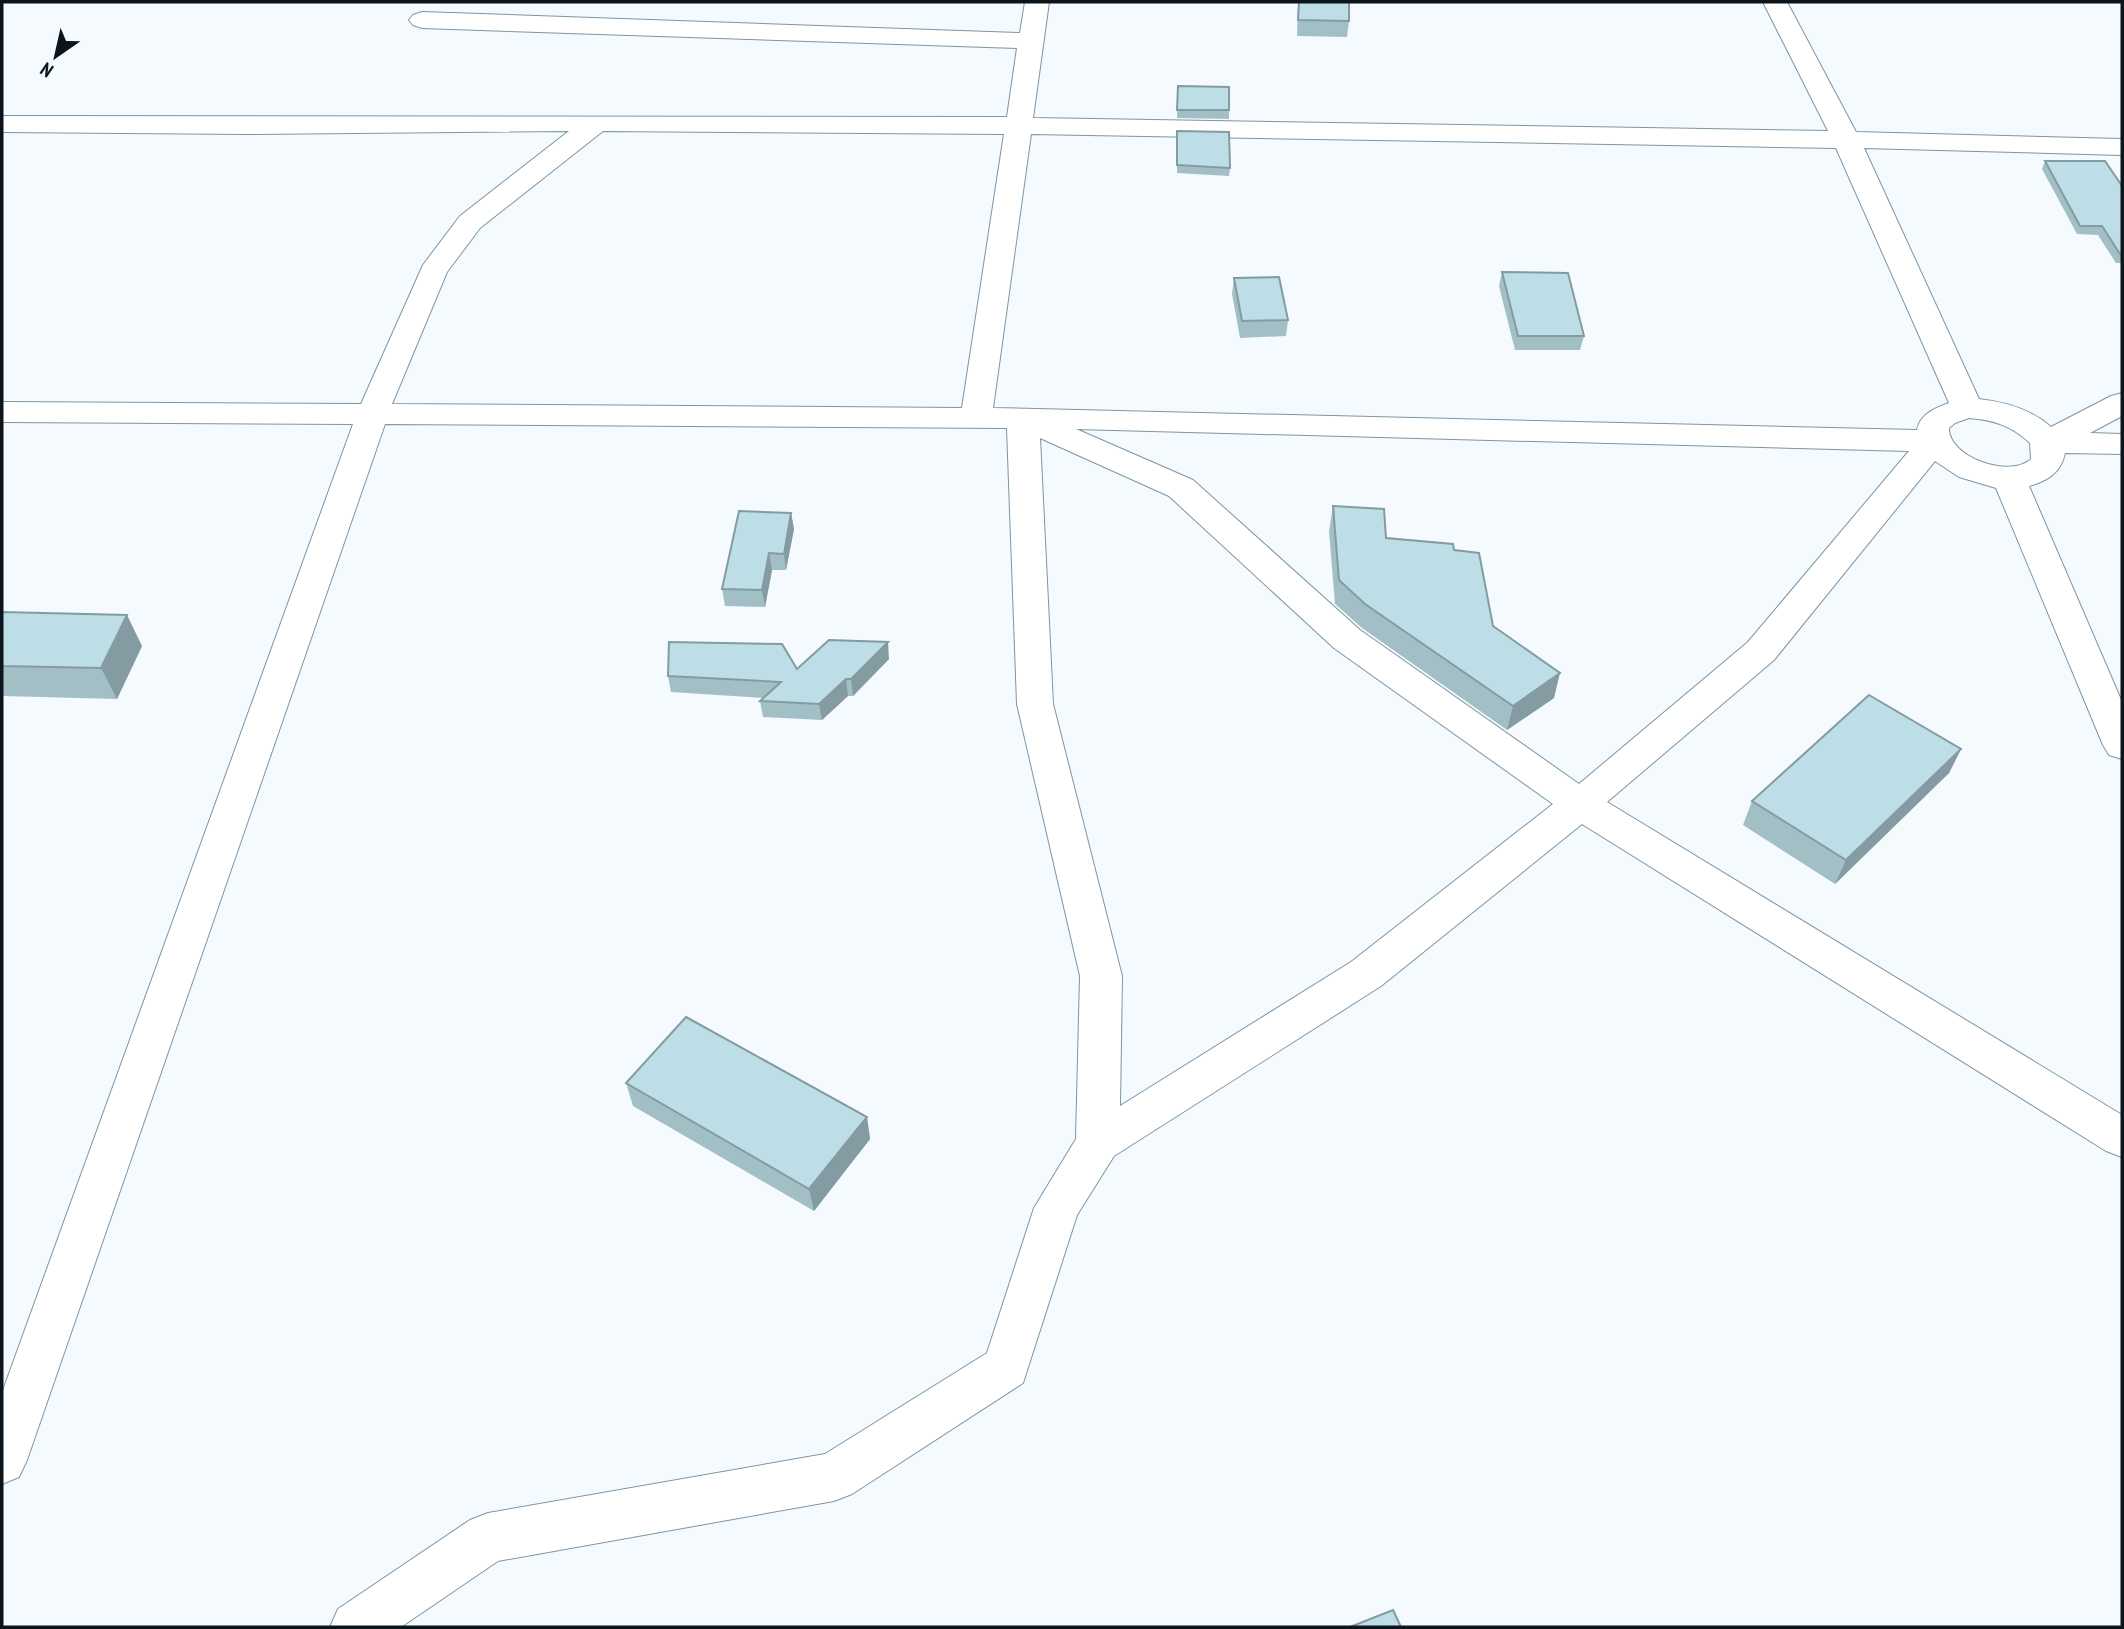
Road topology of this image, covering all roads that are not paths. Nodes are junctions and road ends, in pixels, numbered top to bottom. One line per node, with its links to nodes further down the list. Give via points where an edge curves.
1 (1037, 2): 4 (street)
2 (1775, 2): 8 (street)
3 (422, 20): 4 (street)
4 (1032, 41): 7 (street)
5 (2, 124): 6 (street)
6 (595, 124): 7 (street); 13 (street, via 470,222 433,271)
7 (1020, 127): 8 (street); 14 (street)
8 (1846, 139): 9 (street); 11 (street)
9 (2122, 147)
10 (2122, 403): 17 (street)
11 (1967, 408): 16 (street, via 1938,419); 17 (street, via 2015,417)
12 (2, 412): 13 (street)
13 (373, 412): 14 (street); 24 (street)
14 (976, 418): 15 (street)
15 (1023, 418): 16 (street); 21 (street, via 1181,488 1346,639); 23 (street, via 1035,704 1101,976)
16 (1934, 441): 19 (street, via 1941,452 1971,472); 21 (street, via 1761,651)
17 (2047, 443): 18 (street); 19 (street, via 2047,464 2038,472)
18 (2122, 444)
19 (2009, 479): 20 (street)
20 (2122, 745)
21 (1580, 804): 22 (street); 23 (street, via 1366,974)
22 (2122, 1138)
23 (1098, 1143): 25 (street, via 1057,1208 1006,1367 834,1477 488,1538)
24 (2, 1460)
25 (356, 1627)

